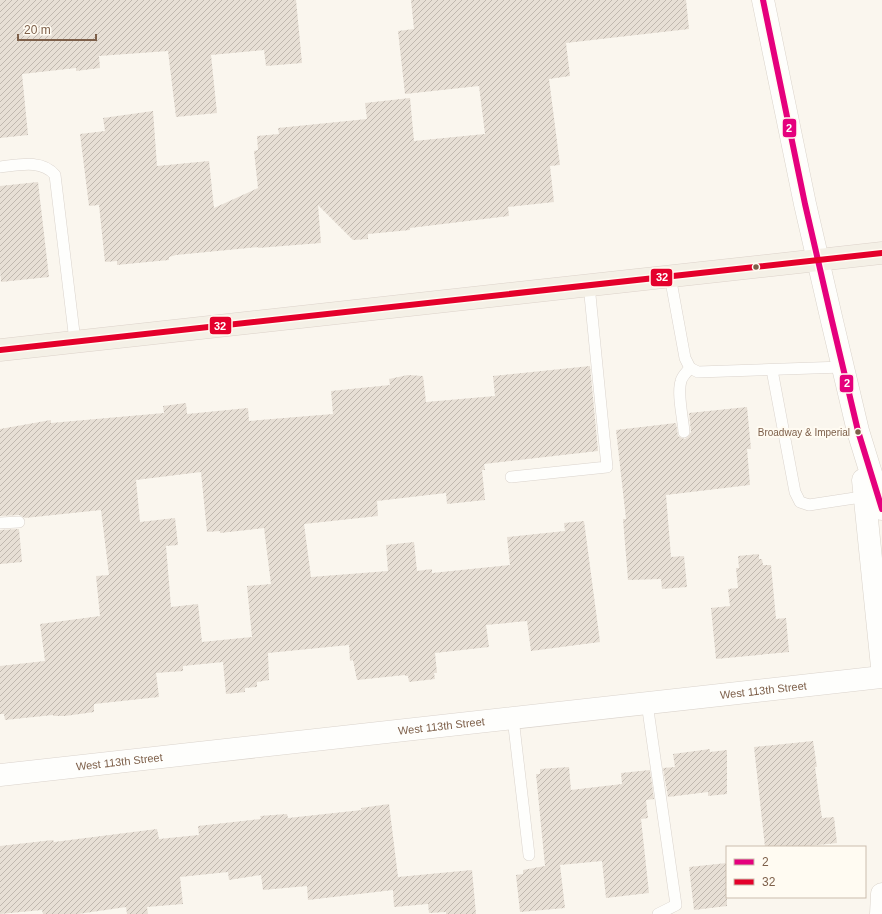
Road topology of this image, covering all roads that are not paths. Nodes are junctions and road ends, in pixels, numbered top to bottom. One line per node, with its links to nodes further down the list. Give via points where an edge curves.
1 (763, 0): 4 (street)
2 (0, 167): 7 (lane, via 42,165 55,175)
3 (882, 253): 4 (main road)
4 (817, 259): 5 (main road); 9 (street)
5 (670, 276): 6 (main road); 10 (lane, via 685,358)
6 (589, 285): 7 (main road); 13 (lane, via 607,467)
7 (75, 341): 8 (main road)
8 (0, 350)
9 (843, 367): 11 (lane); 14 (street)
10 (690, 368): 11 (lane, via 698,372); 12 (lane, via 680,382)
11 (772, 370): 14 (lane, via 795,492 800,502 809,506)
12 (684, 432)
13 (511, 477)
14 (875, 500): 17 (street)
15 (19, 522): 16 (lane)
16 (0, 523)
17 (882, 667)
18 (882, 677): 19 (street, West 113th Street)
19 (648, 703): 20 (street, West 113th Street); 24 (lane, via 676,906)
20 (513, 718): 21 (street, West 113th Street); 22 (lane)
21 (0, 775)
22 (529, 855)
23 (882, 894): 25 (street)
24 (658, 914)
25 (881, 914)

